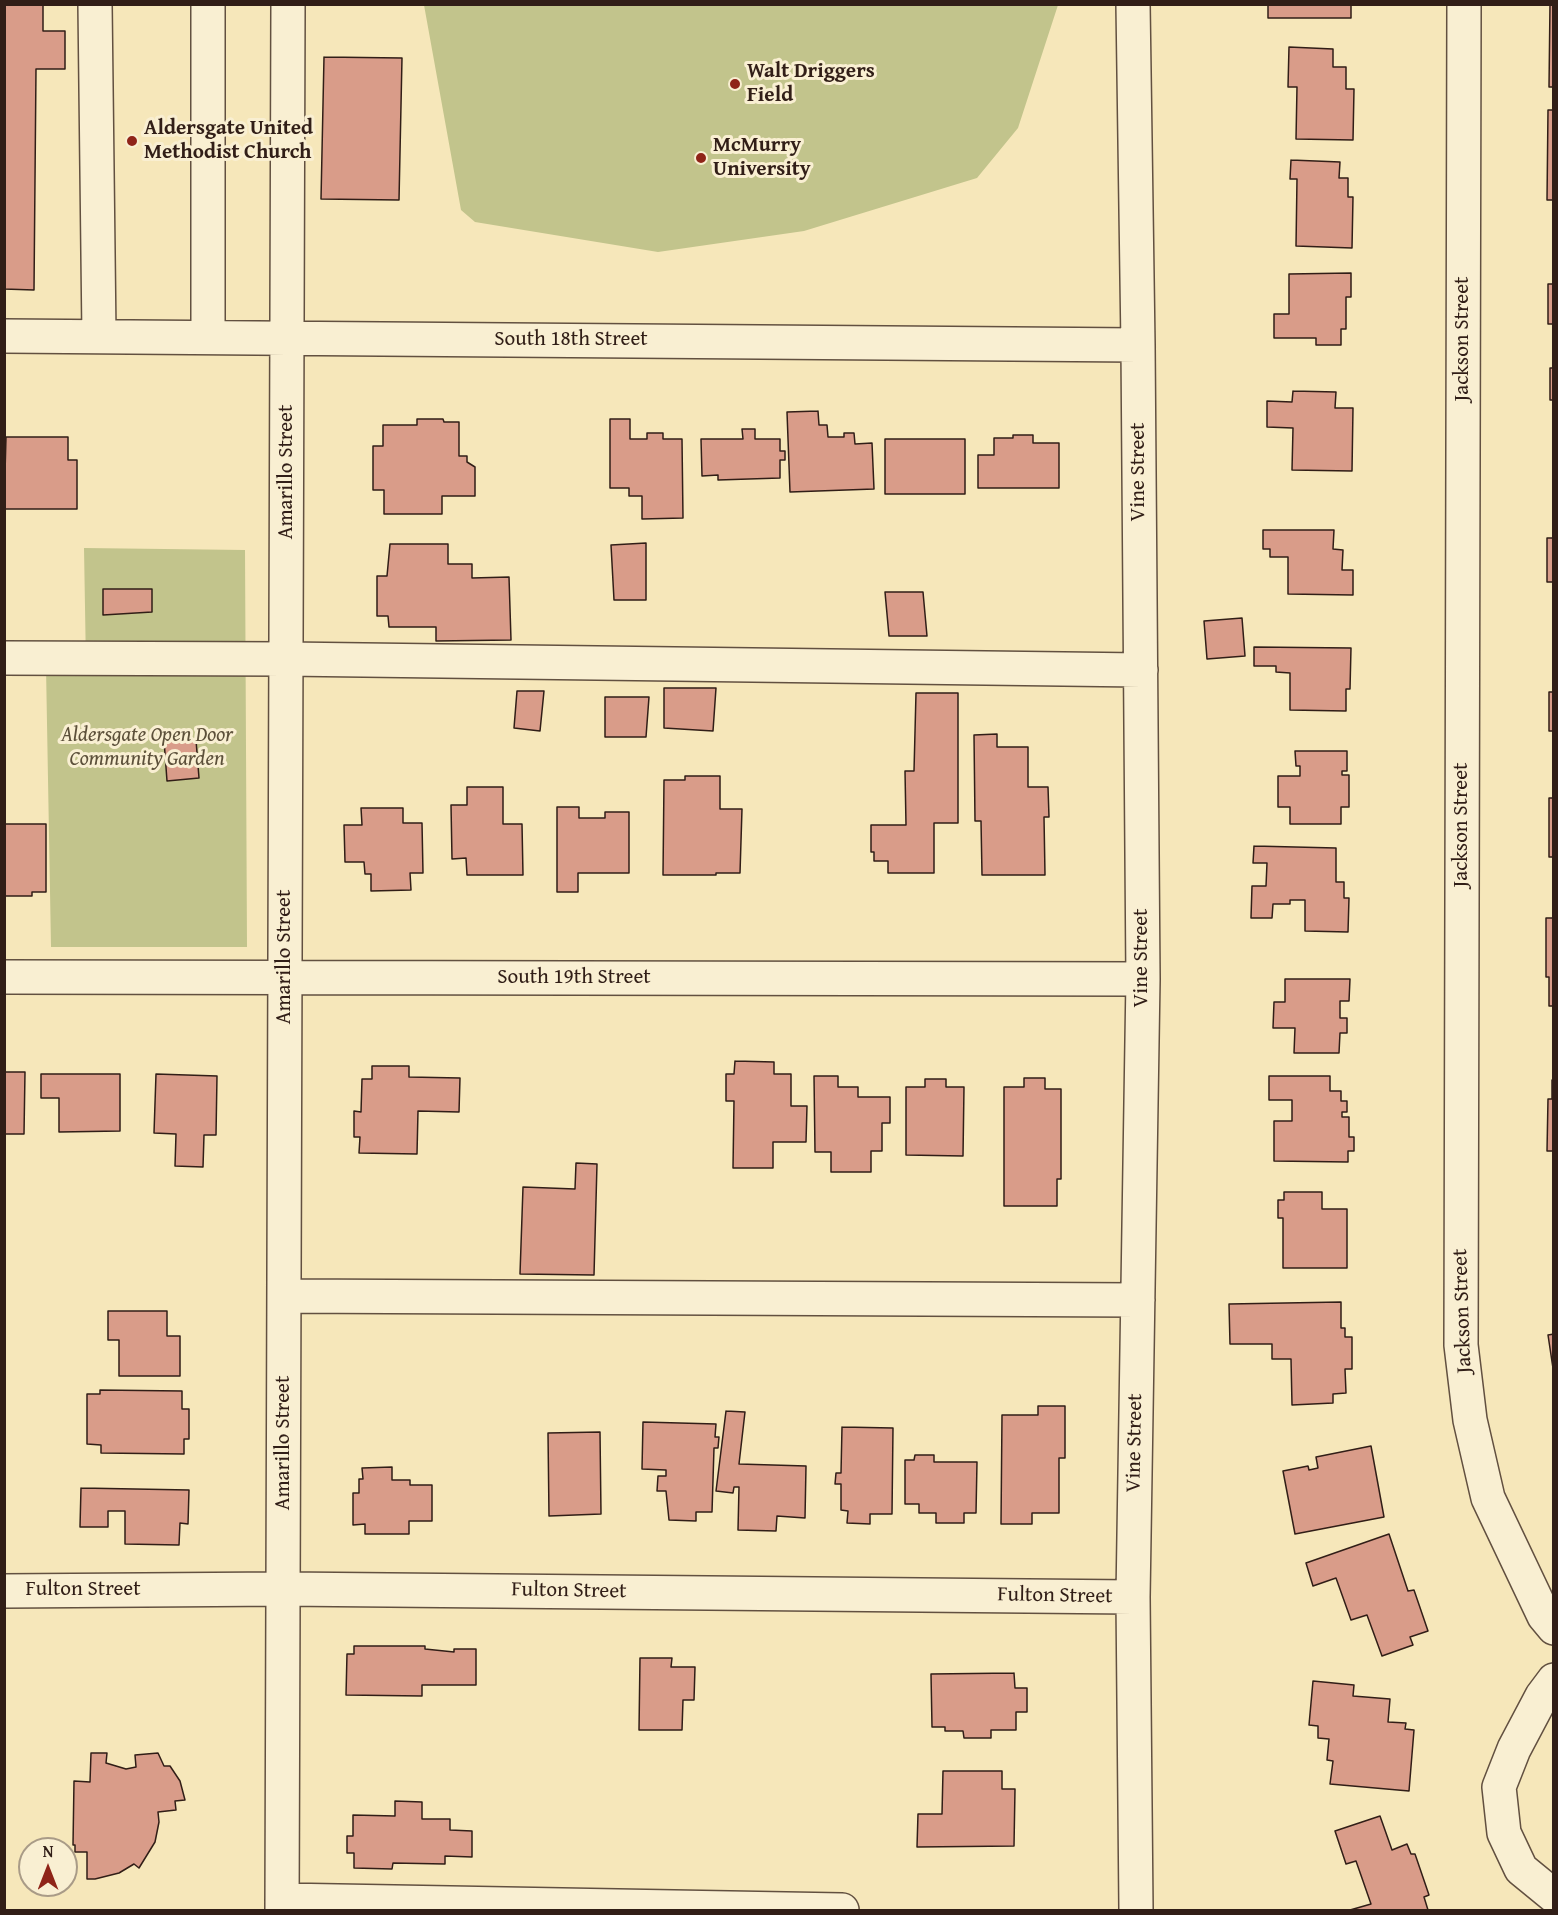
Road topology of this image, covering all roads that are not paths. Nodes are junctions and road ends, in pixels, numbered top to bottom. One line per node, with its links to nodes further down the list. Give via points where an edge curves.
1 (95, 4): 7 (street)
2 (208, 4): 8 (street)
3 (288, 4): 9 (street, Amarillo Street)
4 (1133, 4): 10 (street, Vine Street)
5 (1464, 4): 22 (street, Jackson Street, via 1461,1345 1470,1420 1488,1498 1544,1616)
6 (4, 336): 7 (street, South 18th Street)
7 (99, 336): 8 (street, South 18th Street)
8 (208, 337): 9 (street, South 18th Street)
9 (287, 338): 10 (street, South 18th Street); 12 (street, Amarillo Street)
10 (1138, 345): 13 (street, Vine Street)
11 (4, 657): 12 (street)
12 (286, 659): 13 (street); 15 (street, Amarillo Street)
13 (1141, 670): 16 (street, Vine Street)
14 (4, 977): 15 (street, South 19th Street)
15 (285, 977): 16 (street, South 19th Street); 17 (street, Amarillo Street)
16 (1143, 979): 18 (street, Vine Street)
17 (284, 1296): 18 (street); 19 (street, Amarillo Street)
18 (1138, 1300): 21 (street, Vine Street)
19 (283, 1589): 20 (street, Fulton Street); 21 (street, Fulton Street); 25 (street, Amarillo Street)
20 (4, 1591)
21 (1133, 1597): 27 (street, Vine Street)
22 (1554, 1628)
23 (1554, 1680): 24 (street, via 1514,1749 1499,1787 1504,1833 1521,1869)
24 (1554, 1896)
25 (282, 1905): 26 (street)
26 (842, 1911)
27 (1136, 1911)

